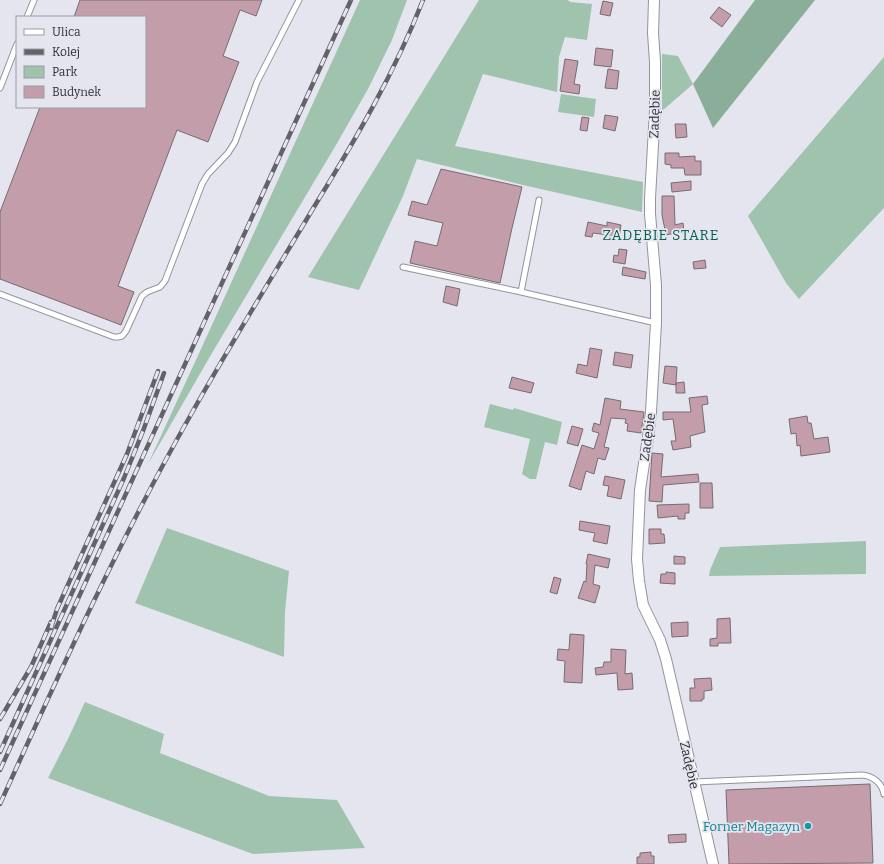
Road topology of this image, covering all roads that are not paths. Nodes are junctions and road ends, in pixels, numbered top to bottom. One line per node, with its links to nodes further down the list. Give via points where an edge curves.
1 (34, 0): 4 (lane)
2 (299, 0): 10 (lane, via 257,82 235,142 202,184 165,281 160,287 142,296 122,336 114,337)
3 (654, 0): 11 (street, Zadębie, via 655,110 650,214 656,285)
4 (27, 16)
5 (16, 47): 6 (lane)
6 (0, 88)
7 (538, 200): 9 (lane)
8 (403, 267): 9 (lane)
9 (521, 292): 11 (lane)
10 (0, 294)
11 (656, 323): 12 (street, Zadębie, via 650,426 640,490 637,569 644,605 666,659)
12 (694, 782): 13 (lane, via 866,775 882,786); 14 (street, Zadębie)
13 (884, 794)
14 (713, 864)

